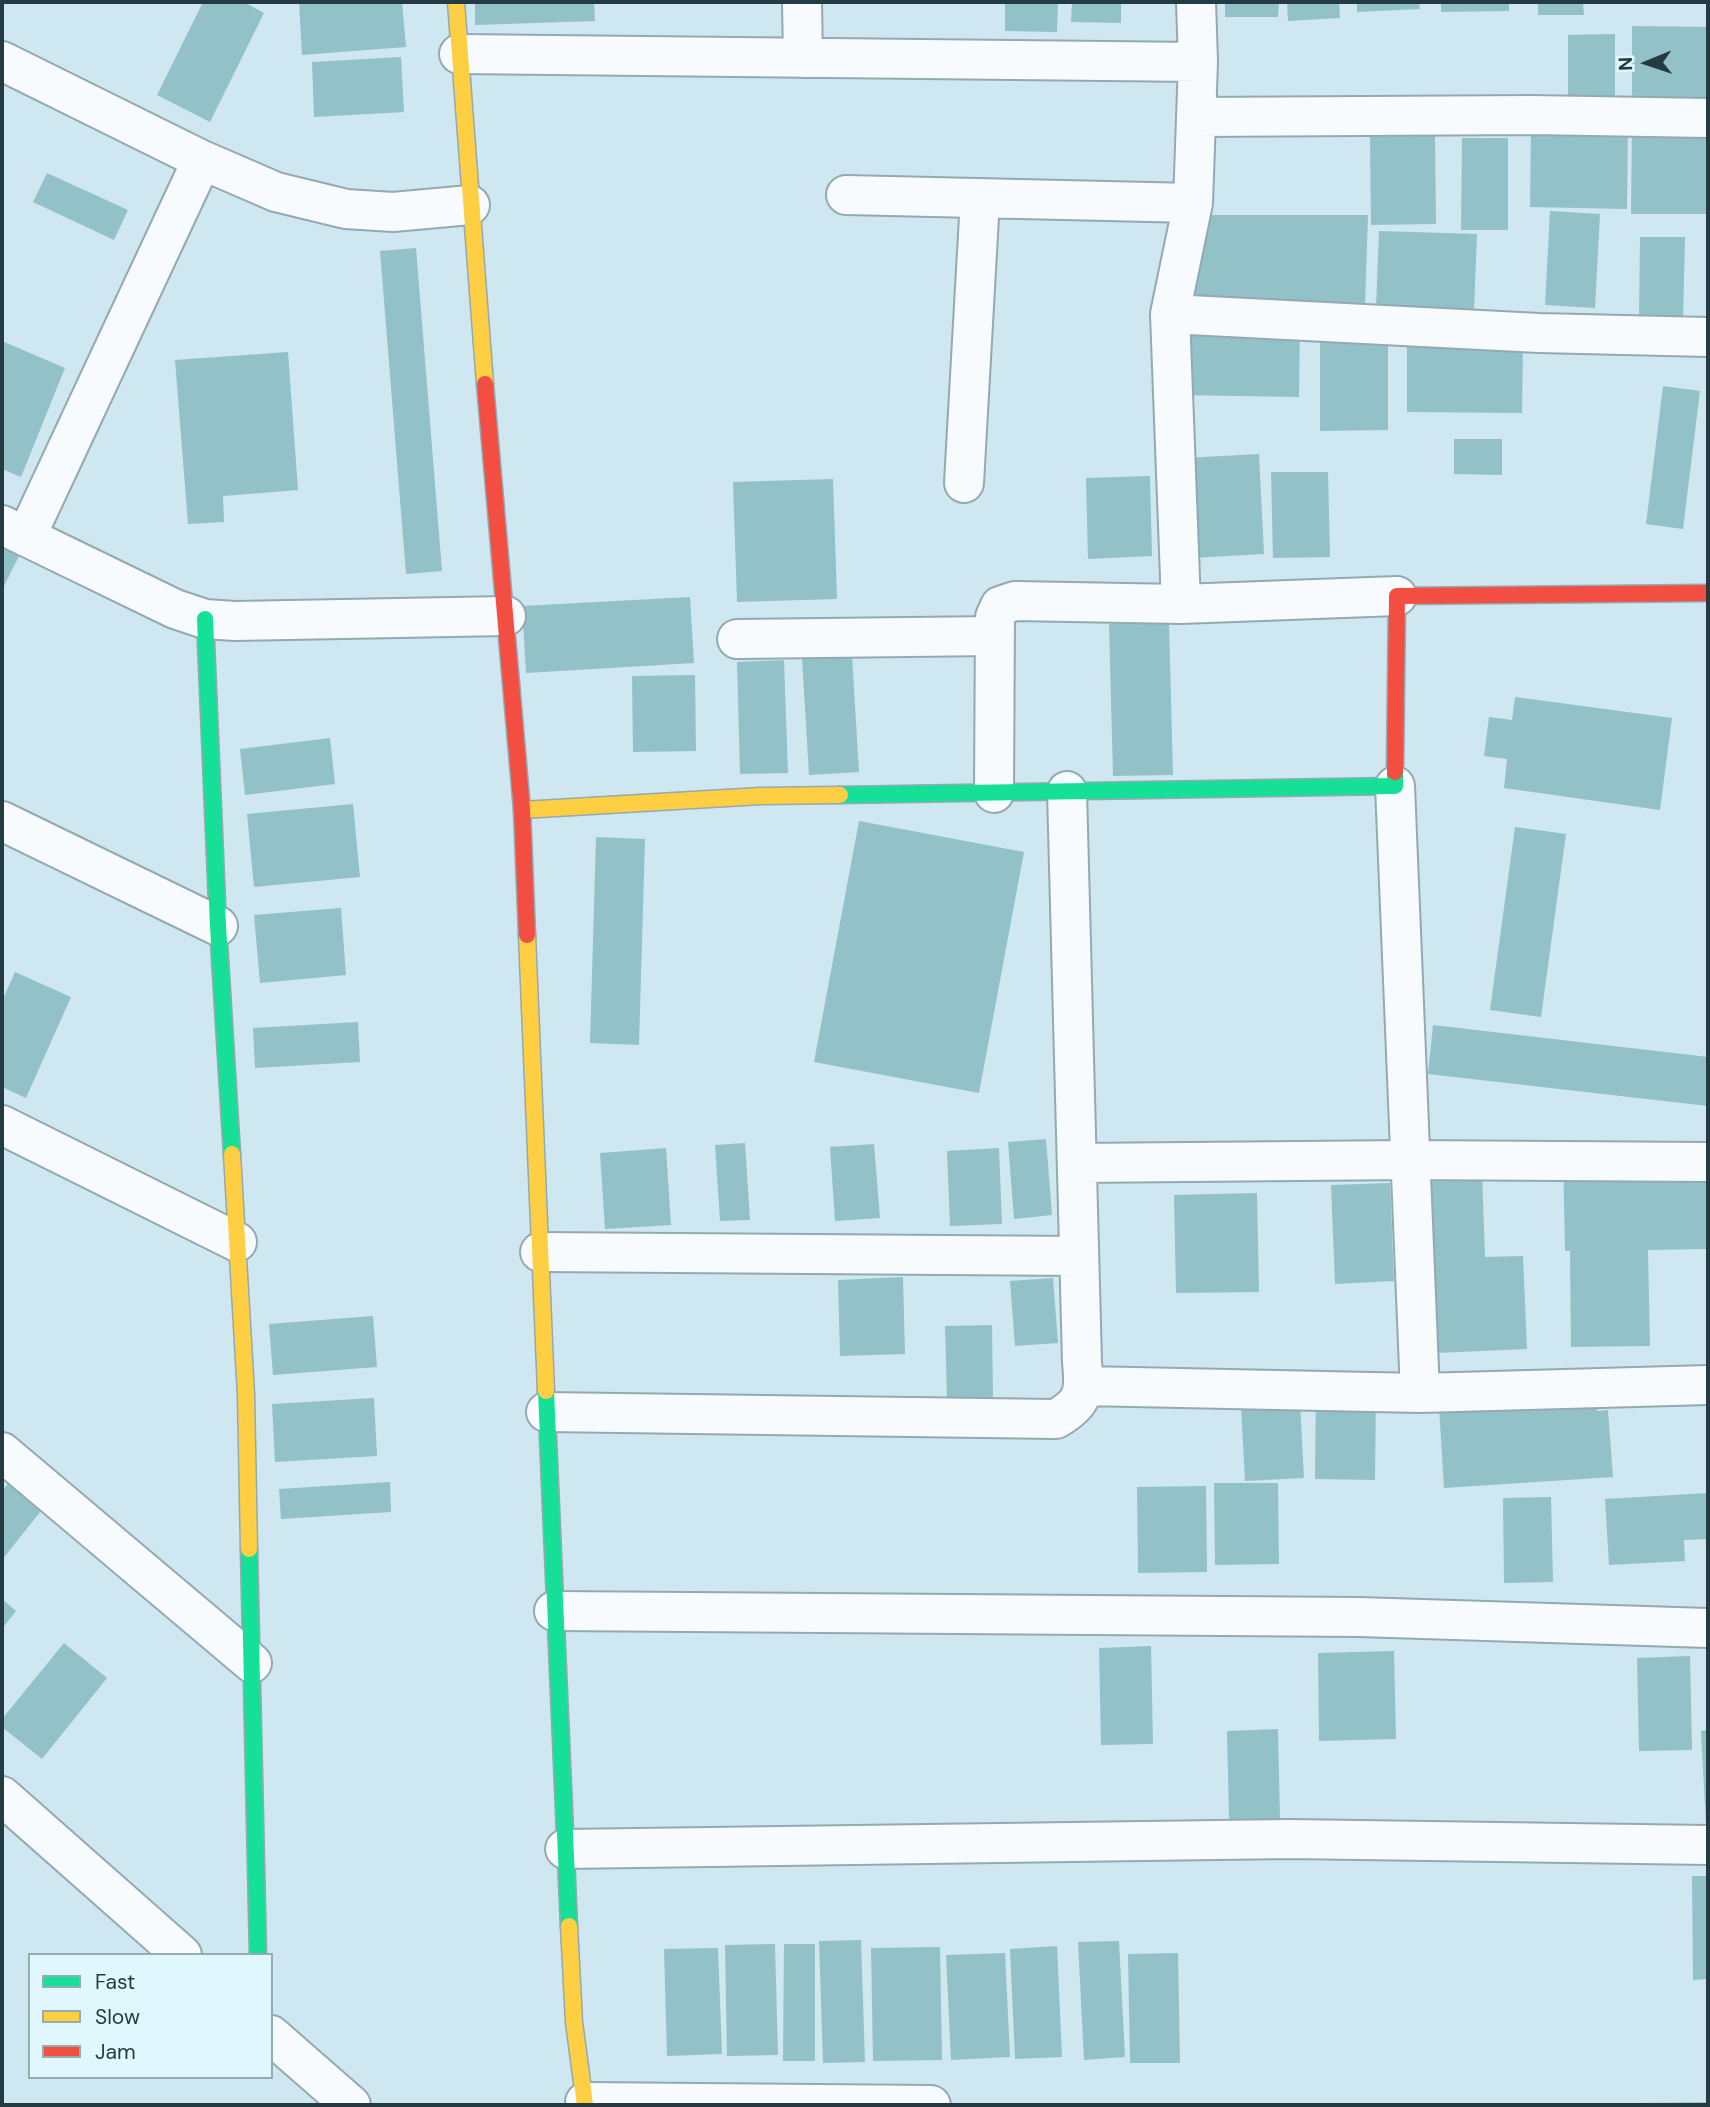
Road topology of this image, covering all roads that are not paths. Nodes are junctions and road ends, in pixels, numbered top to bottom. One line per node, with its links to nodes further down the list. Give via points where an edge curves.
1 (456, 2): 4 (street)
2 (802, 2): 5 (street)
3 (1196, 2): 7 (street)
4 (459, 54): 5 (street); 14 (street)
5 (803, 58): 7 (street)
6 (2, 61): 10 (street)
7 (1198, 62): 8 (street)
8 (1196, 117): 9 (street); 13 (street)
9 (1708, 118)
10 (202, 160): 14 (street, via 276,192 346,209 393,212); 18 (street)
11 (846, 195): 12 (street)
12 (980, 199): 13 (street); 17 (street)
13 (1193, 203): 15 (street)
14 (470, 205): 22 (street)
15 (1170, 314): 16 (street); 21 (street)
16 (1708, 337)
17 (964, 482)
18 (14, 531): 23 (street)
19 (1708, 593): 20 (street)
20 (1397, 596): 21 (street); 26 (street)
21 (1181, 604): 24 (street, via 1015,601 1000,606)
22 (506, 616): 23 (street); 29 (street)
23 (205, 619): 31 (street)
24 (995, 636): 25 (street); 28 (street)
25 (737, 639)
26 (1395, 786): 27 (street); 33 (street)
27 (1067, 792): 28 (street); 35 (street)
28 (994, 793): 29 (street, via 761,796)
29 (522, 810): 37 (street)
30 (2, 821): 31 (street)
31 (218, 926): 36 (street)
32 (2, 1125): 36 (street)
33 (1410, 1160): 34 (street); 35 (street); 41 (street)
34 (1708, 1162)
35 (1077, 1163): 38 (street)
36 (237, 1242): 46 (street, via 246,1394)
37 (540, 1252): 38 (street); 42 (street)
38 (1079, 1256): 40 (street)
39 (1708, 1385): 41 (street)
40 (1084, 1386): 41 (street); 42 (street, via 1074,1409 1056,1419)
41 (1420, 1393)
42 (546, 1412): 44 (street)
43 (2, 1452): 46 (street)
44 (554, 1611): 45 (street, via 1359,1617); 49 (street)
45 (1708, 1628)
46 (251, 1662): 51 (street)
47 (2, 1796): 50 (street)
48 (1708, 1845): 49 (street, via 1289,1839)
49 (565, 1849): 53 (street, via 574,2022)
50 (180, 1953)
51 (258, 1953)
52 (273, 2037): 54 (street)
53 (585, 2104): 55 (street)
54 (351, 2105)
55 (931, 2105)

